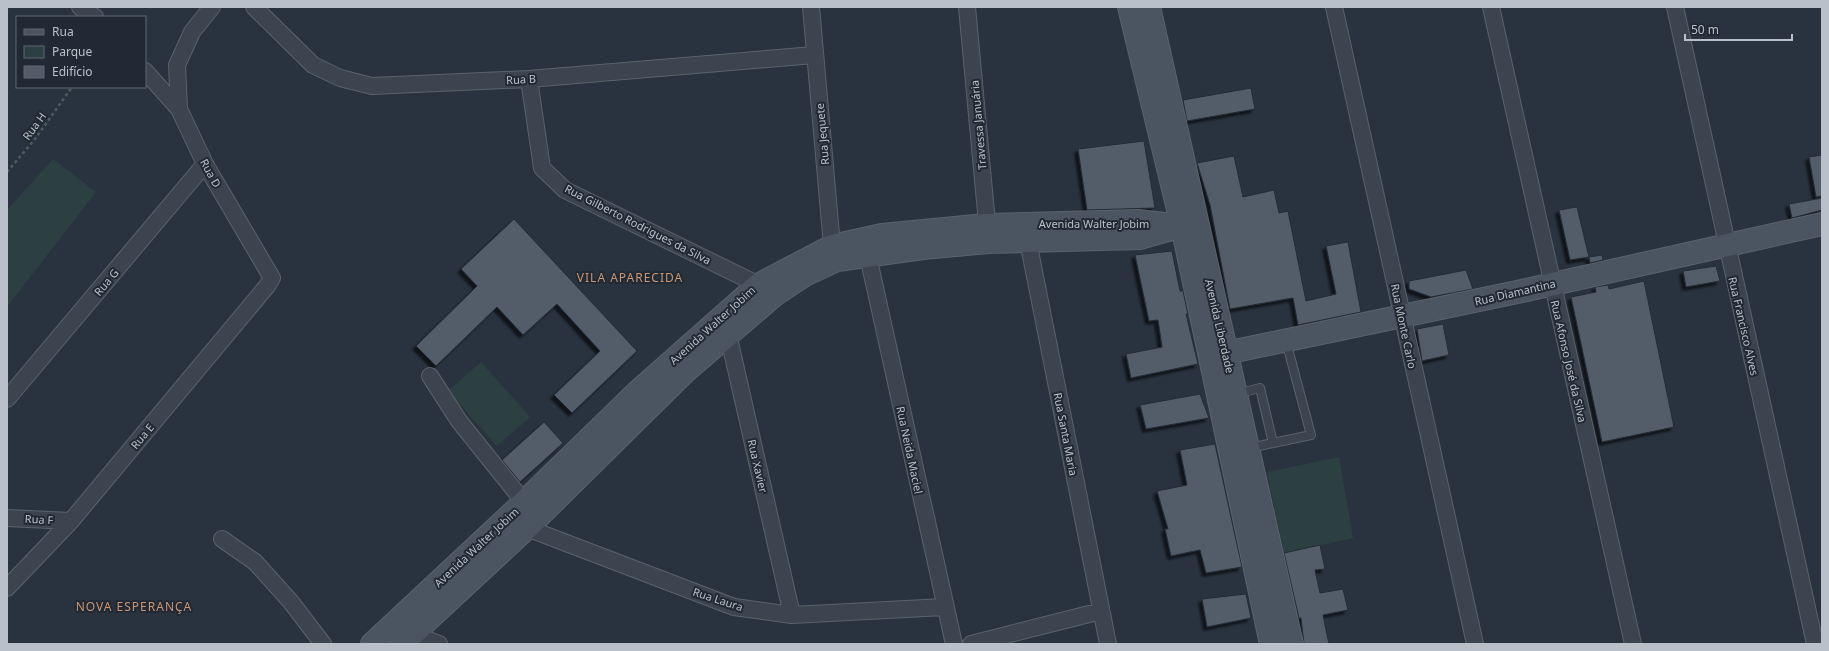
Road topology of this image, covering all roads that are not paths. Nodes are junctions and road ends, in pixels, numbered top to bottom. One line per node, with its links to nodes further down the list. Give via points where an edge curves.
1 (80, 7): 11 (street)
2 (212, 7): 15 (street, via 192,32 177,65)
3 (254, 7): 14 (street, Rua B, via 313,65 340,78 372,86)
4 (811, 7): 12 (street, Rua Jequete)
5 (967, 7): 21 (street, Travessa Januária)
6 (1129, 7): 16 (main road, Avenida Liberdade)
7 (1149, 7): 16 (main road, Avenida Liberdade)
8 (1334, 7): 28 (street, Rua Monte Carlo)
9 (1491, 7): 26 (street, Rua Afonso José da Silva)
10 (1675, 7): 22 (street, Rua Francisco Alves)
11 (94, 16)
12 (814, 54): 14 (street, Rua B); 23 (street, Rua Jequete)
13 (146, 72): 15 (street, Rua D)
14 (529, 79): 27 (street, Rua Gilberto Rodrigues da Silva, via 542,168 565,190)
15 (179, 110): 17 (street, Rua D)
16 (1166, 127): 19 (main road, Avenida Liberdade)
17 (205, 164): 25 (street, Rua D); 34 (street, Rua G)
18 (1822, 224): 22 (main road, Rua Diamantina)
19 (1189, 225): 20 (main road, Avenida Walter Jobim, via 1138,220); 31 (main road, Avenida Liberdade)
20 (1027, 232): 21 (main road, Avenida Walter Jobim); 44 (street, Rua Santa Maria)
21 (987, 234): 23 (main road, Avenida Walter Jobim, via 882,235); 24 (main road, Avenida Walter Jobim, via 923,248)
22 (1727, 246): 26 (main road, Rua Diamantina); 57 (street, Rua Francisco Alves)
23 (834, 253): 24 (main road, Avenida Walter Jobim); 27 (main road, Avenida Walter Jobim)
24 (868, 256): 43 (street, Rua Neida Maciel)
25 (272, 278): 39 (street, Rua E)
26 (1552, 283): 28 (main road, Rua Diamantina); 56 (street, Rua Afonso José da Silva)
27 (767, 289): 29 (main road, Avenida Walter Jobim)
28 (1402, 316): 30 (main road, Rua Diamantina); 55 (street, Rua Monte Carlo)
29 (721, 328): 37 (main road, Avenida Walter Jobim, via 636,394); 40 (main road, Avenida Walter Jobim, via 685,372); 45 (street, Rua Xavier)
30 (1286, 341): 31 (main road, Rua Diamantina); 35 (lane, via 1312,435)
31 (1217, 355): 33 (main road, Avenida Liberdade); 53 (main road, Avenida Liberdade)
32 (430, 376): 37 (street, via 459,421)
33 (1235, 394): 35 (lane, via 1260,388); 36 (main road, Avenida Liberdade)
34 (7, 399)
35 (1273, 443): 36 (lane)
36 (1248, 449): 54 (main road, Avenida Liberdade)
37 (524, 502): 46 (main road, Avenida Walter Jobim)
38 (7, 518): 39 (street, Rua F)
39 (71, 521): 42 (street, Rua E)
40 (527, 528): 45 (street, Rua Laura, via 734,607); 46 (main road, Avenida Walter Jobim)
41 (222, 539): 47 (street, via 255,562 291,602)
42 (7, 588)
43 (944, 607): 45 (street, Rua Laura); 50 (street, Rua Neida Maciel)
44 (1101, 611): 51 (street); 52 (street, Rua Santa Maria)
45 (792, 615)
46 (403, 634): 48 (main road, Avenida Walter Jobim); 49 (street)
47 (323, 644)
48 (372, 644)
49 (439, 644)
50 (954, 644)
51 (971, 644)
52 (1108, 644)
53 (1271, 644)
54 (1292, 644)
55 (1475, 644)
56 (1633, 644)
57 (1815, 644)

